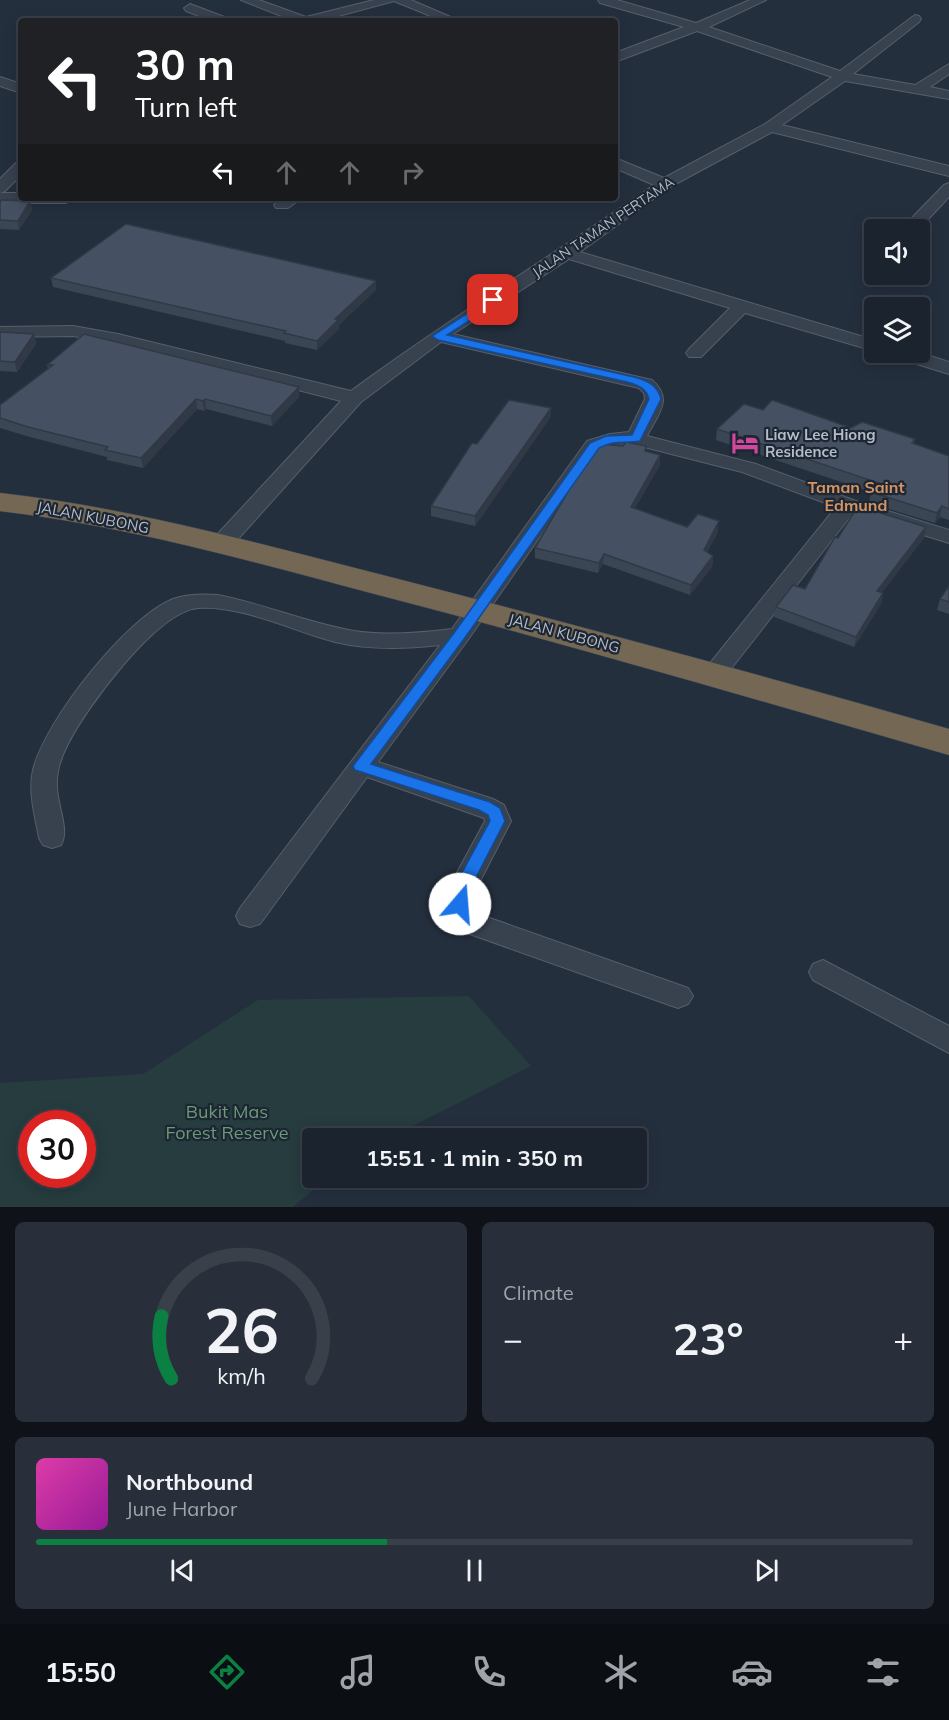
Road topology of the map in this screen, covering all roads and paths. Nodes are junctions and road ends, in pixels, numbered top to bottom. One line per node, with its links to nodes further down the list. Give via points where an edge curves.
1 (247, 0): 8 (street)
2 (389, 0): 9 (street)
3 (400, 0): 10 (street)
4 (603, 0): 12 (street)
5 (760, 0): 12 (street)
6 (190, 8): 7 (street)
7 (216, 18)
8 (297, 18)
9 (317, 18)
10 (446, 18)
11 (915, 19): 15 (street, JALAN TAMAN PERTAMA)
12 (697, 27): 13 (street); 15 (street)
13 (618, 57)
14 (949, 68): 18 (street)
15 (842, 76): 18 (street); 20 (street, JALAN TAMAN PERTAMA)
16 (0, 81): 17 (street)
17 (18, 88)
18 (918, 89): 19 (street)
19 (949, 95)
20 (770, 128): 22 (street); 24 (street, JALAN TAMAN PERTAMA)
21 (618, 164): 24 (street)
22 (949, 171)
23 (10, 172): 25 (street)
24 (665, 184): 30 (street, JALAN TAMAN PERTAMA)
25 (0, 188)
26 (949, 188): 29 (street)
27 (0, 198): 28 (street)
28 (18, 198)
29 (919, 219)
30 (567, 253): 31 (street); 33 (street, JALAN TAMAN PERTAMA)
31 (741, 307): 34 (street); 35 (street)
32 (0, 332): 38 (street, via 73,331 118,339)
33 (438, 336): 38 (street, JALAN TAMAN PERTAMA); 39 (street, via 645,384 655,399)
34 (864, 343)
35 (695, 353)
36 (930, 362): 37 (street)
37 (949, 368)
38 (354, 398): 43 (street, JALAN TAMAN PERTAMA)
39 (636, 439): 41 (street, via 749,468); 44 (street, via 621,437 594,446)
40 (0, 502): 43 (highway, JALAN KUBONG, via 106,518)
41 (849, 504): 42 (street); 45 (street)
42 (949, 537)
43 (221, 544): 44 (highway, JALAN KUBONG)
44 (468, 623): 45 (highway, JALAN KUBONG); 47 (street); 48 (street, via 391,641 352,638 233,605 184,603 164,613 114,659 72,715 50,756 44,783)
45 (715, 674): 46 (highway, JALAN KUBONG)
46 (949, 742)
47 (361, 766): 49 (street); 51 (street, via 495,812 498,821 460,893 465,917 474,924)
48 (52, 838)
49 (250, 916)
50 (824, 972): 52 (street)
51 (678, 996)
52 (949, 1041)

